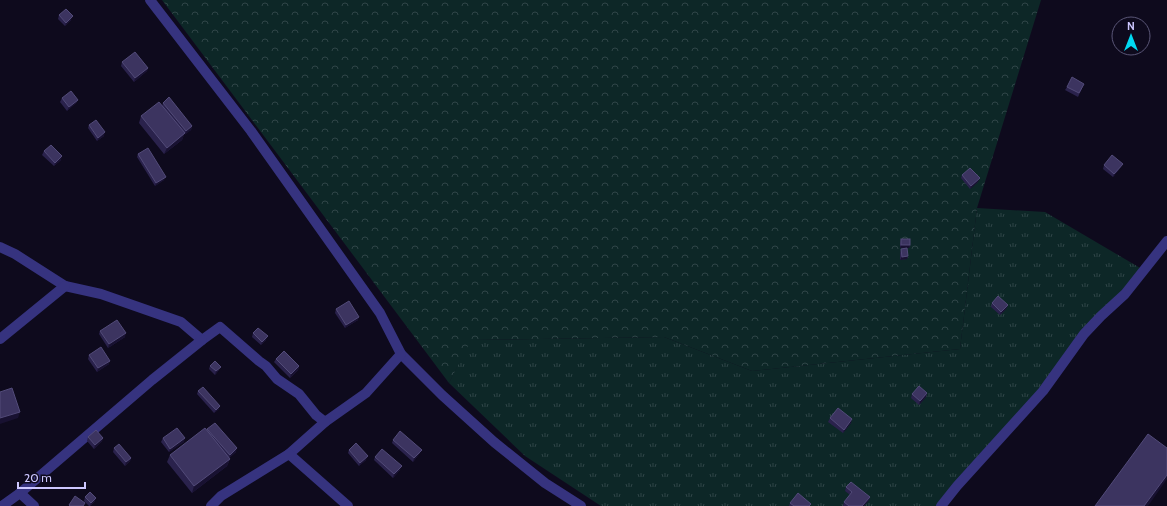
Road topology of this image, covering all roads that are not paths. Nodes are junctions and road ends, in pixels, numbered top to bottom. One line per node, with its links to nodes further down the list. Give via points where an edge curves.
1 (150, 0): 7 (street, via 251,131 376,306)
2 (1167, 241): 16 (street, via 1126,294 1084,334 1043,391)
3 (0, 247): 4 (street)
4 (65, 286): 5 (street); 6 (street, via 101,294 181,322)
5 (0, 340)
6 (202, 340): 8 (street, via 220,327 278,379 299,394); 10 (street)
7 (401, 354): 8 (street, via 366,393); 15 (street, via 494,442 545,483)
8 (324, 422): 9 (street)
9 (289, 454): 13 (street, via 222,496); 14 (street)
10 (20, 493): 11 (street); 12 (street)
11 (2, 506)
12 (34, 506)
13 (211, 506)
14 (348, 506)
15 (581, 506)
16 (941, 506)

